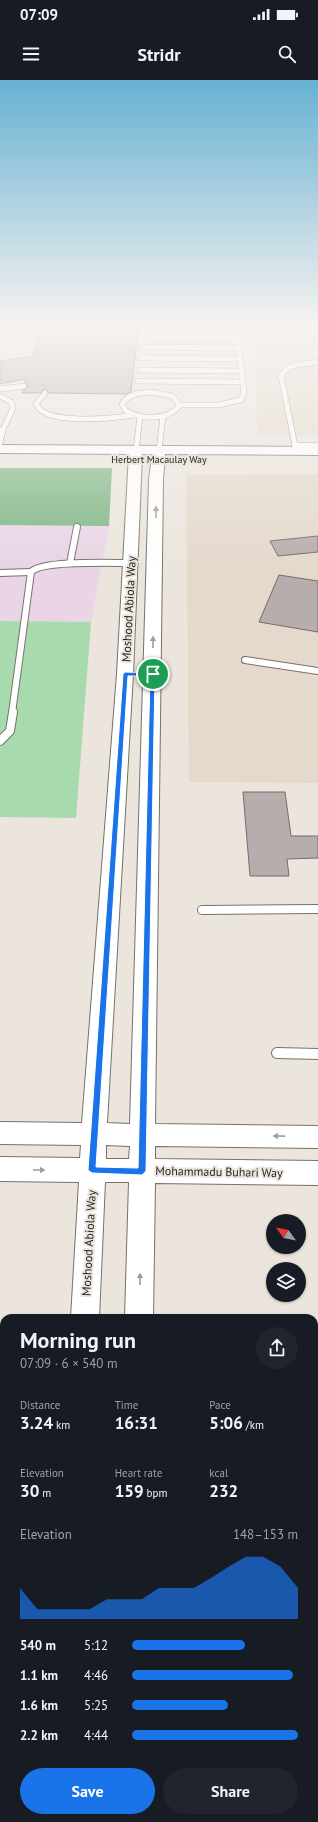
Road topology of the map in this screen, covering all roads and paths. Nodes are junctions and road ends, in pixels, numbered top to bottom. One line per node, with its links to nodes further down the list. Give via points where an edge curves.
1 (12, 405): 9 (lane)
2 (37, 405): 6 (lane, via 49,415 64,417 115,418)
3 (122, 405): 6 (lane, via 124,410)
4 (179, 405): 8 (lane, via 176,411)
5 (287, 405): 12 (lane)
6 (134, 415): 7 (lane)
7 (140, 416): 8 (lane); 15 (lane)
8 (163, 416): 16 (lane)
9 (2, 430): 10 (lane)
10 (0, 443)
11 (318, 445): 12 (lane)
12 (296, 448): 14 (main road, Herbert Macaulay Way); 16 (main road, Herbert Macaulay Way)
13 (0, 449): 15 (main road, Herbert Macaulay Way)
14 (318, 451)
15 (135, 455): 16 (main road, Herbert Macaulay Way); 17 (main road, Herbert Macaulay Way); 21 (main road, Moshood Abiola Way)
16 (158, 455): 18 (main road, Herbert Macaulay Way); 27 (main road, Moshood Abiola Way, one-way to 16)
17 (0, 458)
18 (318, 460)
19 (77, 527): 20 (lane)
20 (70, 563): 21 (lane); 22 (lane, via 39,566)
21 (131, 563): 26 (main road, Moshood Abiola Way)
22 (31, 572): 23 (lane); 28 (lane, via 10,731)
23 (0, 573)
24 (245, 660): 25 (lane)
25 (318, 671)
26 (125, 674): 27 (main road); 34 (main road, Moshood Abiola Way)
27 (153, 674): 35 (main road, Moshood Abiola Way)
28 (0, 741)
29 (318, 909): 30 (lane)
30 (202, 910)
31 (277, 1053): 32 (lane)
32 (318, 1054)
33 (0, 1133): 34 (main road)
34 (94, 1134): 35 (main road); 38 (main road, Moshood Abiola Way)
35 (143, 1134): 36 (main road, one-way to 35); 39 (main road, Moshood Abiola Way)
36 (318, 1137)
37 (0, 1169): 38 (main road, Mohammadu Buhari Way, one-way to 38)
38 (92, 1170): 39 (main road, Mohammadu Buhari Way); 41 (main road, Moshood Abiola Way)
39 (142, 1171): 40 (main road, Mohammadu Buhari Way); 42 (main road, Moshood Abiola Way, one-way to 39)
40 (318, 1174)
41 (85, 1314)
42 (139, 1314)

